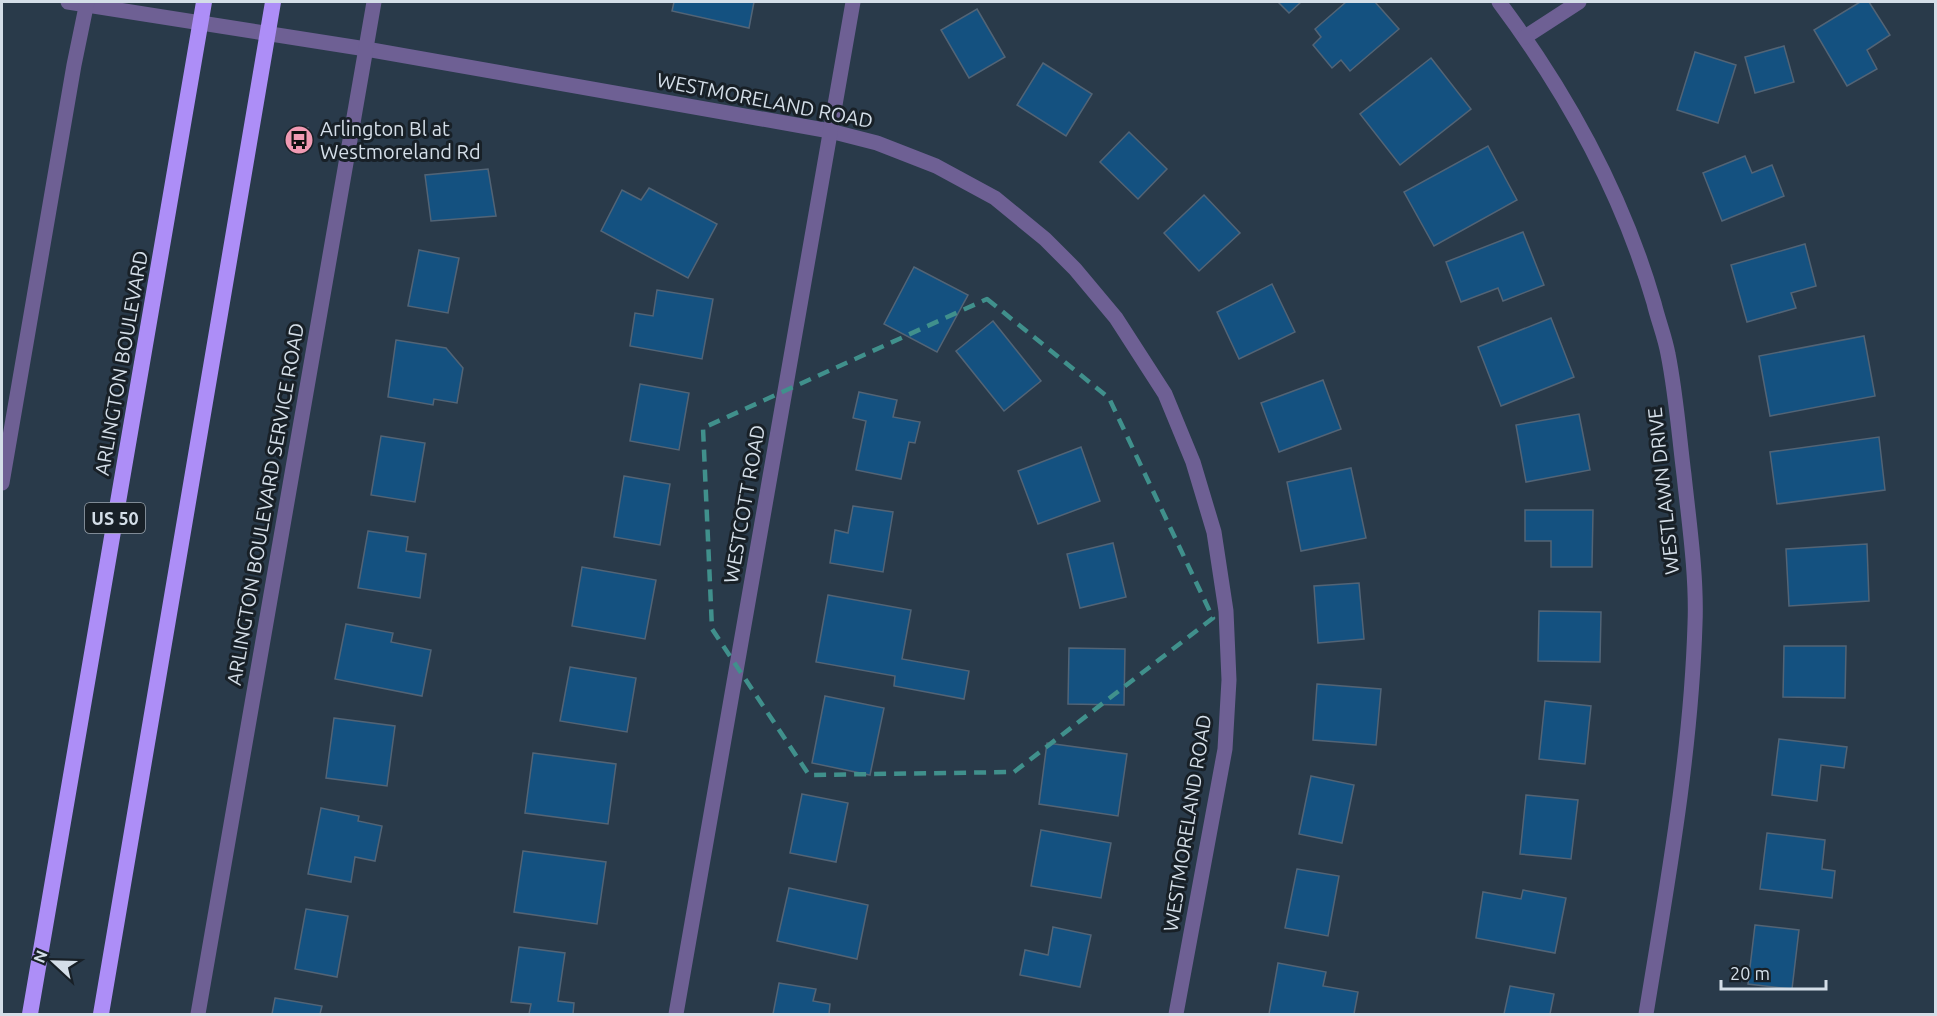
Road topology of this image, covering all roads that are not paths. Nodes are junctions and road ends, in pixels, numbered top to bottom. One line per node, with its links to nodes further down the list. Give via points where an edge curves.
1 (68, 2): 8 (street, WESTMORELAND ROAD)
2 (204, 2): 9 (highway, ARLINGTON BOULEVARD / US 50)
3 (273, 2): 10 (highway)
4 (374, 2): 12 (street, ARLINGTON BOULEVARD SERVICE ROAD)
5 (853, 2): 13 (street, WESTCOTT ROAD)
6 (1499, 2): 11 (street, WESTLAWN DRIVE)
7 (1579, 2): 11 (street)
8 (87, 3): 9 (street, WESTMORELAND ROAD); 14 (street)
9 (201, 22): 10 (street, WESTMORELAND ROAD); 15 (highway, ARLINGTON BOULEVARD / US 50)
10 (268, 34): 12 (street, WESTMORELAND ROAD); 16 (highway)
11 (1525, 37): 20 (street, WESTLAWN DRIVE, via 1575,115 1614,192 1642,263 1667,351 1674,393 1690,526 1695,622 1674,846)
12 (366, 49): 13 (street, WESTMORELAND ROAD); 17 (street, ARLINGTON BOULEVARD SERVICE ROAD)
13 (830, 131): 18 (street, WESTCOTT ROAD); 19 (street, WESTMORELAND ROAD, via 877,143 936,166 995,198 1045,239 1116,318 1165,394 1193,462 1214,532 1226,611 1229,680 1224,749)
14 (2, 483)
15 (30, 1014)
16 (101, 1014)
17 (198, 1014)
18 (676, 1014)
19 (1176, 1014)
20 (1646, 1014)

